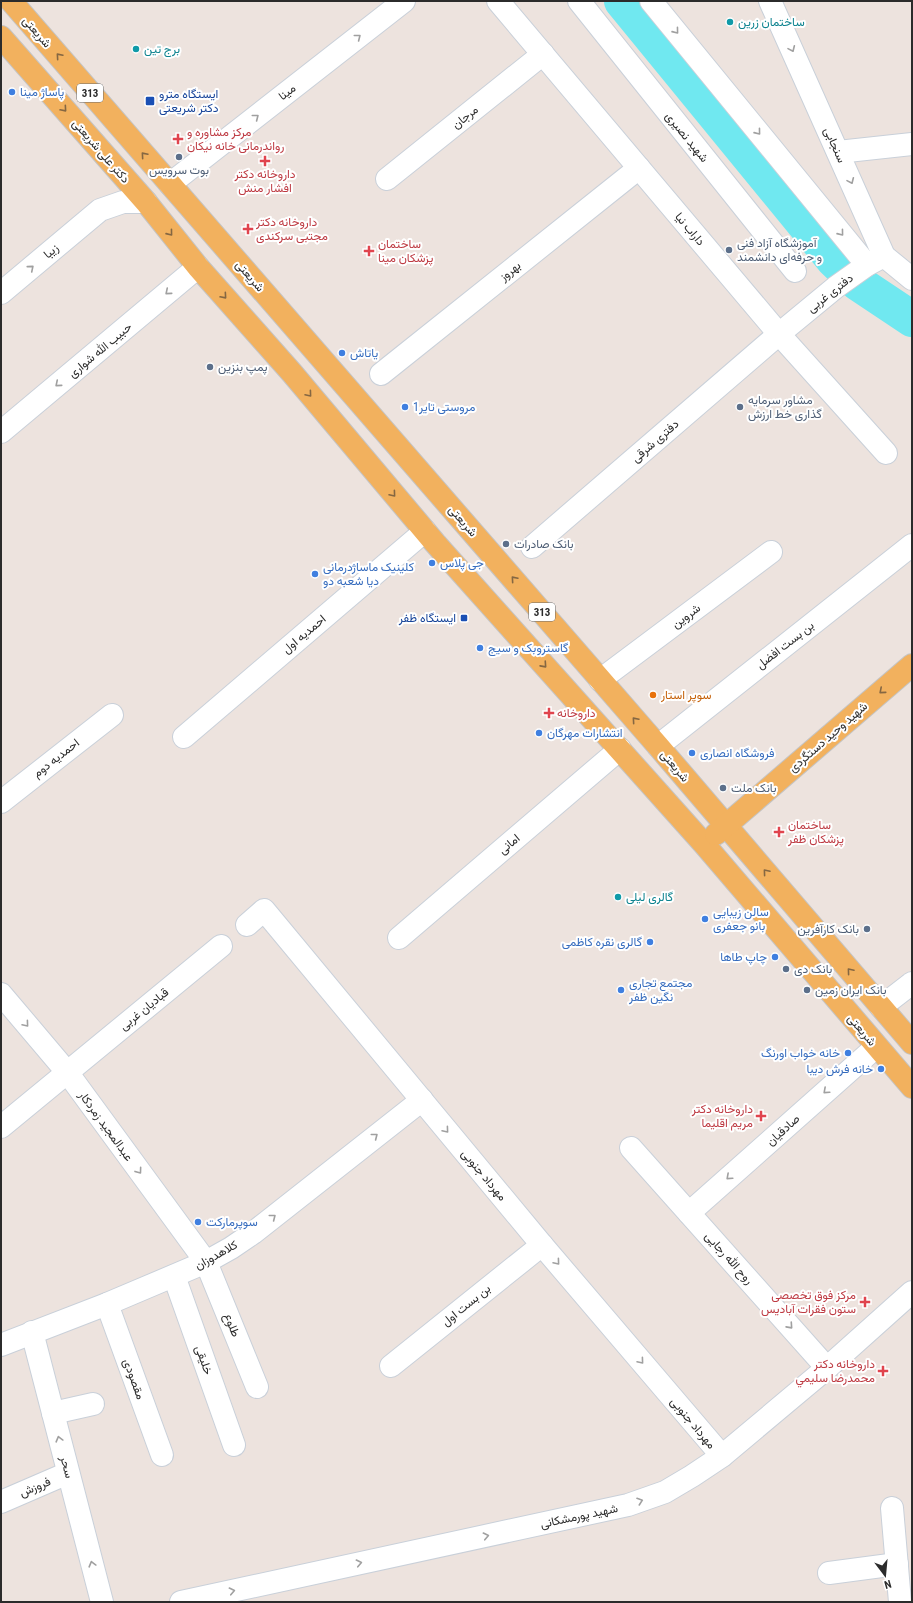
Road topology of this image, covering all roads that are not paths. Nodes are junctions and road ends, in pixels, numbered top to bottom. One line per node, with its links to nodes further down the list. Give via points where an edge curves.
1 (11, 1): 13 (main road, شریعتی / 313, one-way to 1)
2 (404, 1): 13 (street, مینا, one-way to 2)
3 (498, 1): 8 (street, داراب نیا)
4 (579, 1): 17 (street, شهید نصیری)
5 (651, 1): 15 (street, one-way to 15)
6 (770, 1): 10 (street, سنجابی, one-way to 10)
7 (1, 37): 14 (main road, دکتر علی شریعتی / 313, one-way to 14)
8 (543, 54): 11 (street, داراب نیا); 12 (street, مرجان)
9 (912, 144): 10 (street)
10 (838, 152): 15 (street, سنجابی, one-way to 15)
11 (639, 168): 20 (street, داراب نیا); 21 (street, بهروز)
12 (387, 179)
13 (170, 184): 28 (main road, شریعتی / 313, one-way to 13)
14 (146, 202): 16 (main road, دکتر علی شریعتی / 313, one-way to 16); 19 (street, زیبا, one-way to 14, via 100,210 123,202)
15 (875, 260): 18 (street, سنجابی); 20 (street, دفتری غربی, via 836,287)
16 (198, 267): 22 (street, حبیب الله شواری, one-way to 22); 24 (main road, شریعتی / 313, one-way to 24, via 297,379)
17 (795, 272)
18 (912, 279)
19 (1, 293)
20 (778, 334): 23 (street, داراب نیا); 26 (street, دفتری شرقی)
21 (381, 374)
22 (1, 432)
23 (886, 453)
24 (425, 531): 29 (main road, شریعتی / 313); 33 (street, احمدیه اول)
25 (912, 545): 34 (street, بن بست افضل)
26 (532, 547)
27 (771, 552): 31 (street, شروین)
28 (533, 602): 29 (main road); 31 (main road, شریعتی / 313)
29 (507, 623): 35 (main road, شریعتی / 313, one-way to 35)
30 (912, 665): 36 (main road, شهید وحید دستگردی, one-way to 36)
31 (600, 680): 34 (main road, شریعتی / 313, one-way to 31)
32 (112, 715): 37 (street, احمدیه دوم)
33 (184, 737)
34 (658, 746): 38 (main road, شریعتی / 313)
35 (620, 749): 40 (main road, شریعتی / 313); 42 (street, امانی)
36 (764, 792): 38 (main road, via 730,805); 39 (main road, شهید وحید دستگردی)
37 (1, 802)
38 (708, 804): 39 (main road, شریعتی / 313)
39 (726, 825): 40 (main road, شهید وحید دستگردی); 46 (main road, شریعتی / 313, one-way to 39)
40 (704, 844): 48 (main road, شریعتی / 313)
41 (247, 925): 51 (street, مهرداد جنوبی, via 264,910)
42 (398, 938)
43 (221, 946): 49 (street, قبادیان غربی)
44 (912, 983): 46 (street)
45 (1, 994): 49 (street, عبدالمجید زمردکار, one-way to 49)
46 (881, 1008): 47 (main road, شریعتی / 313)
47 (912, 1042)
48 (876, 1047): 50 (main road, شریعتی / 313); 54 (street, صادقیان, one-way to 54)
49 (66, 1072): 52 (street, قبادیان غربی); 56 (street, عبدالمجید زمردکار, one-way to 56)
50 (912, 1087)
51 (422, 1100): 55 (street, مهرداد جنوبی, one-way to 55); 56 (street, کلاهدوزان, one-way to 51, via 253,1233)
52 (1, 1127)
53 (631, 1148): 54 (street, روح الله رجایی)
54 (689, 1213): 63 (street, روح الله رجایی, one-way to 63)
55 (542, 1245): 62 (street, بن بست اول); 69 (street, مهرداد جنوبی, one-way to 69)
56 (206, 1262): 57 (street, کلاهدوزان); 64 (street, طلوع)
57 (174, 1276): 59 (street, کلاهدوزان); 67 (street, خلیقی)
58 (912, 1292): 63 (street, شهید پورمشکانی)
59 (107, 1304): 60 (street, کلاهدوزان); 68 (street, مقصودی)
60 (32, 1332): 61 (street, کلاهدوزان); 66 (street, سحر)
61 (1, 1345)
62 (391, 1366)
63 (827, 1368): 69 (street, شهید پورمشکانی)
64 (257, 1387)
65 (93, 1404): 66 (street)
66 (53, 1412): 70 (street, سحر, one-way to 66)
67 (234, 1445)
68 (162, 1455)
69 (722, 1456): 76 (street, شهید پورمشکانی, one-way to 69, via 628,1505 665,1492)
70 (68, 1473): 71 (street, فروزش); 75 (street, سحر, one-way to 70)
71 (1, 1502)
72 (892, 1508): 73 (street)
73 (897, 1564): 74 (street); 77 (street)
74 (829, 1573)
75 (102, 1602)
76 (180, 1602)
77 (900, 1602)

